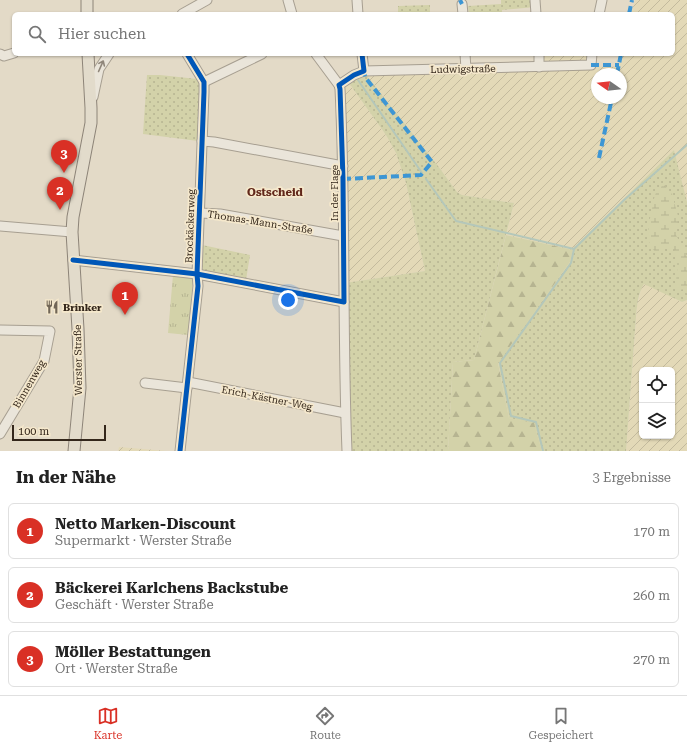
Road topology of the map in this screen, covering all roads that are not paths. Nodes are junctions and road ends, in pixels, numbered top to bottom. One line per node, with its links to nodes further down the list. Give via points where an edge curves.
1 (87, 0): 8 (main road)
2 (288, 0): 10 (street)
3 (357, 0): 11 (street)
4 (535, 0): 13 (street)
5 (602, 0): 14 (street)
6 (206, 1): 9 (street)
7 (462, 4): 12 (street)
8 (87, 12)
9 (186, 12)
10 (291, 12)
11 (358, 12)
12 (463, 12)
13 (536, 12)
14 (599, 12)
15 (0, 54): 16 (street, via 4,56)
16 (12, 54)
17 (88, 56): 31 (main road, Werster Straße)
18 (108, 56): 31 (street, one-way to 18, via 99,69)
19 (188, 56): 29 (street)
20 (258, 56): 29 (street)
21 (317, 56): 30 (street)
22 (362, 56): 28 (street)
23 (465, 56): 27 (street)
24 (538, 56): 26 (street)
25 (592, 56): 26 (street, Ludwigstraße, via 591,65)
26 (539, 67): 27 (street, Ludwigstraße)
27 (466, 69): 28 (street, Ludwigstraße)
28 (364, 71): 30 (street, Ludwigstraße)
29 (204, 82): 32 (street, Brockäckerweg)
30 (339, 85): 33 (street, In der Flage)
31 (91, 108): 36 (main road, Werster Straße, via 89,136)
32 (202, 141): 33 (street); 34 (street, Brockäckerweg)
33 (343, 166): 37 (street, In der Flage)
34 (200, 213): 37 (street, Thomas-Mann-Straße, via 220,214); 39 (street, Brockäckerweg)
35 (0, 226): 36 (street)
36 (72, 232): 38 (main road, Werster Straße)
37 (343, 236): 40 (street, In der Flage)
38 (73, 260): 39 (street); 46 (main road, Werster Straße, via 80,388)
39 (197, 274): 40 (street); 43 (street, Brockäckerweg, via 198,286)
40 (344, 302): 44 (street, In der Flage)
41 (0, 330): 45 (street, Binnenweg, via 50,331 44,361)
42 (145, 383): 43 (street)
43 (187, 385): 44 (street, Erich-Kästner-Weg); 47 (street, Brockäckerweg)
44 (345, 413): 48 (street, In der Flage)
45 (0, 434)
46 (74, 451)
47 (180, 451)
48 (347, 451)

